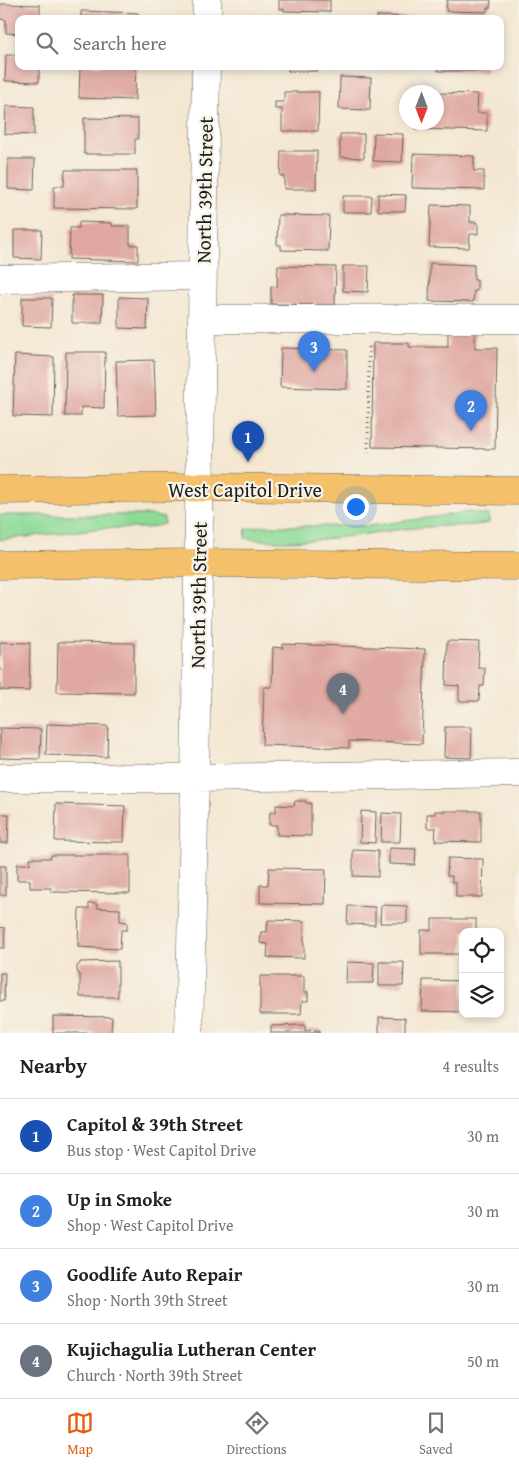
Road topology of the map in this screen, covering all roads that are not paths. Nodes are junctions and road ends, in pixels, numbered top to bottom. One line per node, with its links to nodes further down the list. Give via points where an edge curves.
1 (207, 0): 2 (street)
2 (207, 15)
3 (206, 70): 4 (street, North 39th Street)
4 (202, 276): 5 (street); 6 (street, North 39th Street)
5 (0, 279)
6 (202, 319): 7 (street); 8 (street, North 39th Street)
7 (519, 319)
8 (199, 488): 9 (main road, West Capitol Drive); 10 (main road, West Capitol Drive); 11 (street, North 39th Street)
9 (0, 490)
10 (519, 491)
11 (198, 564): 12 (main road); 13 (main road); 16 (street, North 39th Street)
12 (0, 565)
13 (519, 566)
14 (519, 773): 16 (street)
15 (0, 778): 16 (street)
16 (195, 778): 17 (street, North 39th Street)
17 (189, 1033)

